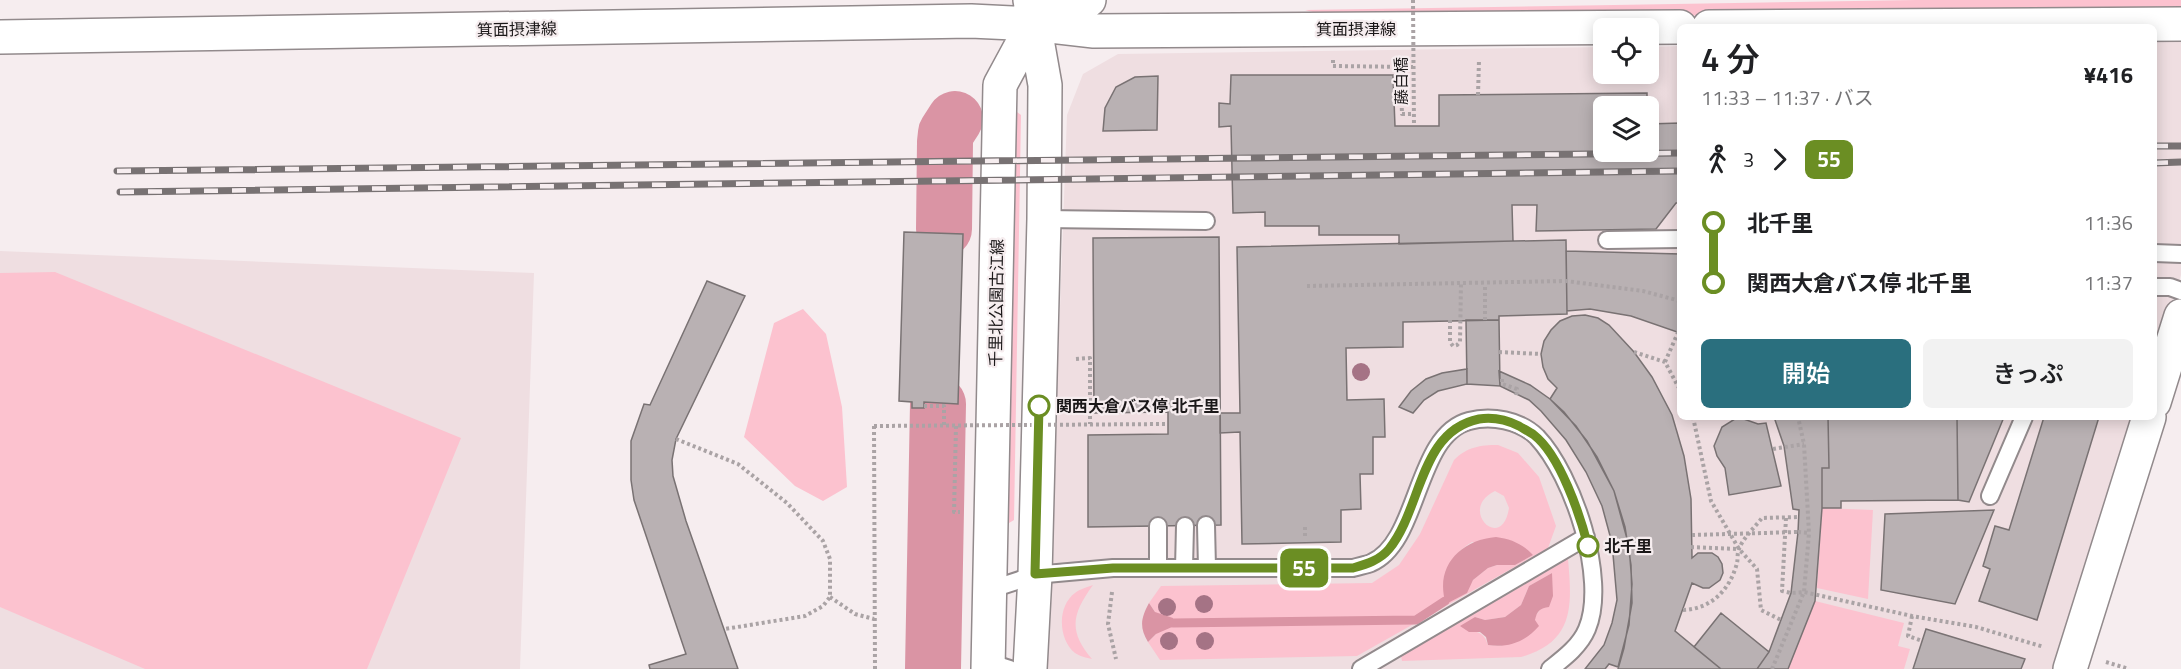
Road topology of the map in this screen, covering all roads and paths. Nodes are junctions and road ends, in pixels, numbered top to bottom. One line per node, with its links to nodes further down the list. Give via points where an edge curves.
1 (1089, 0): 3 (main road, 箕面摂津線)
2 (1413, 0): 10 (path, 藤白橋, bridge)
3 (1032, 12): 6 (main road, 箕面摂津線, via 1094,31); 7 (main road, 箕面摂津線, via 947,21); 15 (main road, via 1045,85); 70 (main road, 千里北公園古江線, via 1000,85)
4 (2157, 24): 5 (main road)
5 (2181, 24)
6 (1677, 27)
7 (0, 37)
8 (1479, 56): 12 (path)
9 (1345, 66): 10 (path)
10 (1413, 67): 13 (path, 藤白橋, bridge)
11 (1401, 84): 13 (path, via 1402,114)
12 (1478, 95)
13 (1414, 114): 14 (path, 藤白橋, bridge)
14 (1414, 126)
15 (1044, 219): 16 (lane); 69 (main road)
16 (1206, 221)
17 (1677, 239): 18 (lane)
18 (1607, 240)
19 (2157, 253): 20 (lane)
20 (2181, 255)
21 (1461, 284): 22 (path); 23 (path); 28 (path, via 1460,342 1453,346)
22 (1485, 284): 26 (path, via 1590,283); 29 (path)
23 (1307, 286)
24 (2157, 287): 25 (lane)
25 (2181, 291)
26 (1677, 300)
27 (2181, 316): 38 (main road)
28 (1450, 320)
29 (1485, 320)
30 (1677, 335): 35 (path)
31 (1499, 352): 33 (path)
32 (1634, 352): 35 (path)
33 (1541, 354)
34 (1076, 359): 45 (path, via 1090,358)
35 (1665, 362): 37 (path)
36 (1502, 379): 39 (path, via 1502,384 1517,389)
37 (1677, 384)
38 (2157, 392)
39 (1515, 399)
40 (924, 406): 47 (path, via 944,406)
41 (1694, 420): 65 (path, via 1711,501)
42 (1799, 420): 50 (path)
43 (2023, 420): 53 (lane)
44 (2148, 420): 81 (main road)
45 (1090, 424): 46 (path, bridge); 48 (path, bridge)
46 (1167, 424)
47 (944, 426): 48 (path, bridge); 76 (path, bridge, via 874,426)
48 (956, 426): 52 (path)
49 (676, 439): 73 (path, via 738,464 787,503 823,541 830,559)
50 (1804, 444): 51 (path); 60 (path)
51 (1773, 449)
52 (954, 490)
53 (1990, 496)
54 (1786, 518): 55 (path); 65 (path, via 1762,518); 72 (path, via 1782,591)
55 (1799, 518)
56 (1206, 525): 68 (lane)
57 (1158, 526): 66 (lane)
58 (1185, 526): 67 (lane)
59 (1305, 527): 62 (path)
60 (1809, 533): 61 (path, bridge); 72 (path)
61 (1692, 535)
62 (1305, 537)
63 (1586, 537): 68 (lane, via 1569,489 1535,436 1511,422 1486,418 1466,422 1448,433 1435,450 1400,532 1388,550 1372,563 1353,568); 86 (lane); 87 (lane, via 1593,575 1587,629 1569,654)
64 (1691, 547): 65 (path)
65 (1739, 549): 74 (path, via 1731,580 1722,594 1696,609); 77 (path, via 1757,569 1761,610)
66 (1158, 568): 67 (lane); 69 (lane)
67 (1184, 568): 68 (lane)
68 (1207, 568)
69 (1035, 574): 70 (lane); 85 (main road)
70 (989, 590): 83 (main road, 千里北公園古江線)
71 (1113, 590): 80 (path, via 1108,624)
72 (1804, 592): 75 (path); 88 (path)
73 (830, 597): 76 (path, via 855,614); 78 (path, via 805,616)
74 (1683, 610)
75 (1912, 616): 79 (path, via 1908,636); 81 (path, via 1976,627)
76 (874, 619): 84 (path)
77 (1781, 620)
78 (725, 628)
79 (1922, 641)
80 (1116, 659)
81 (2060, 659)
82 (2102, 661): 89 (path)
83 (995, 667)
84 (875, 669)
85 (1030, 669)
86 (1361, 669)
87 (1550, 669)
88 (1772, 669)
89 (2129, 669)

